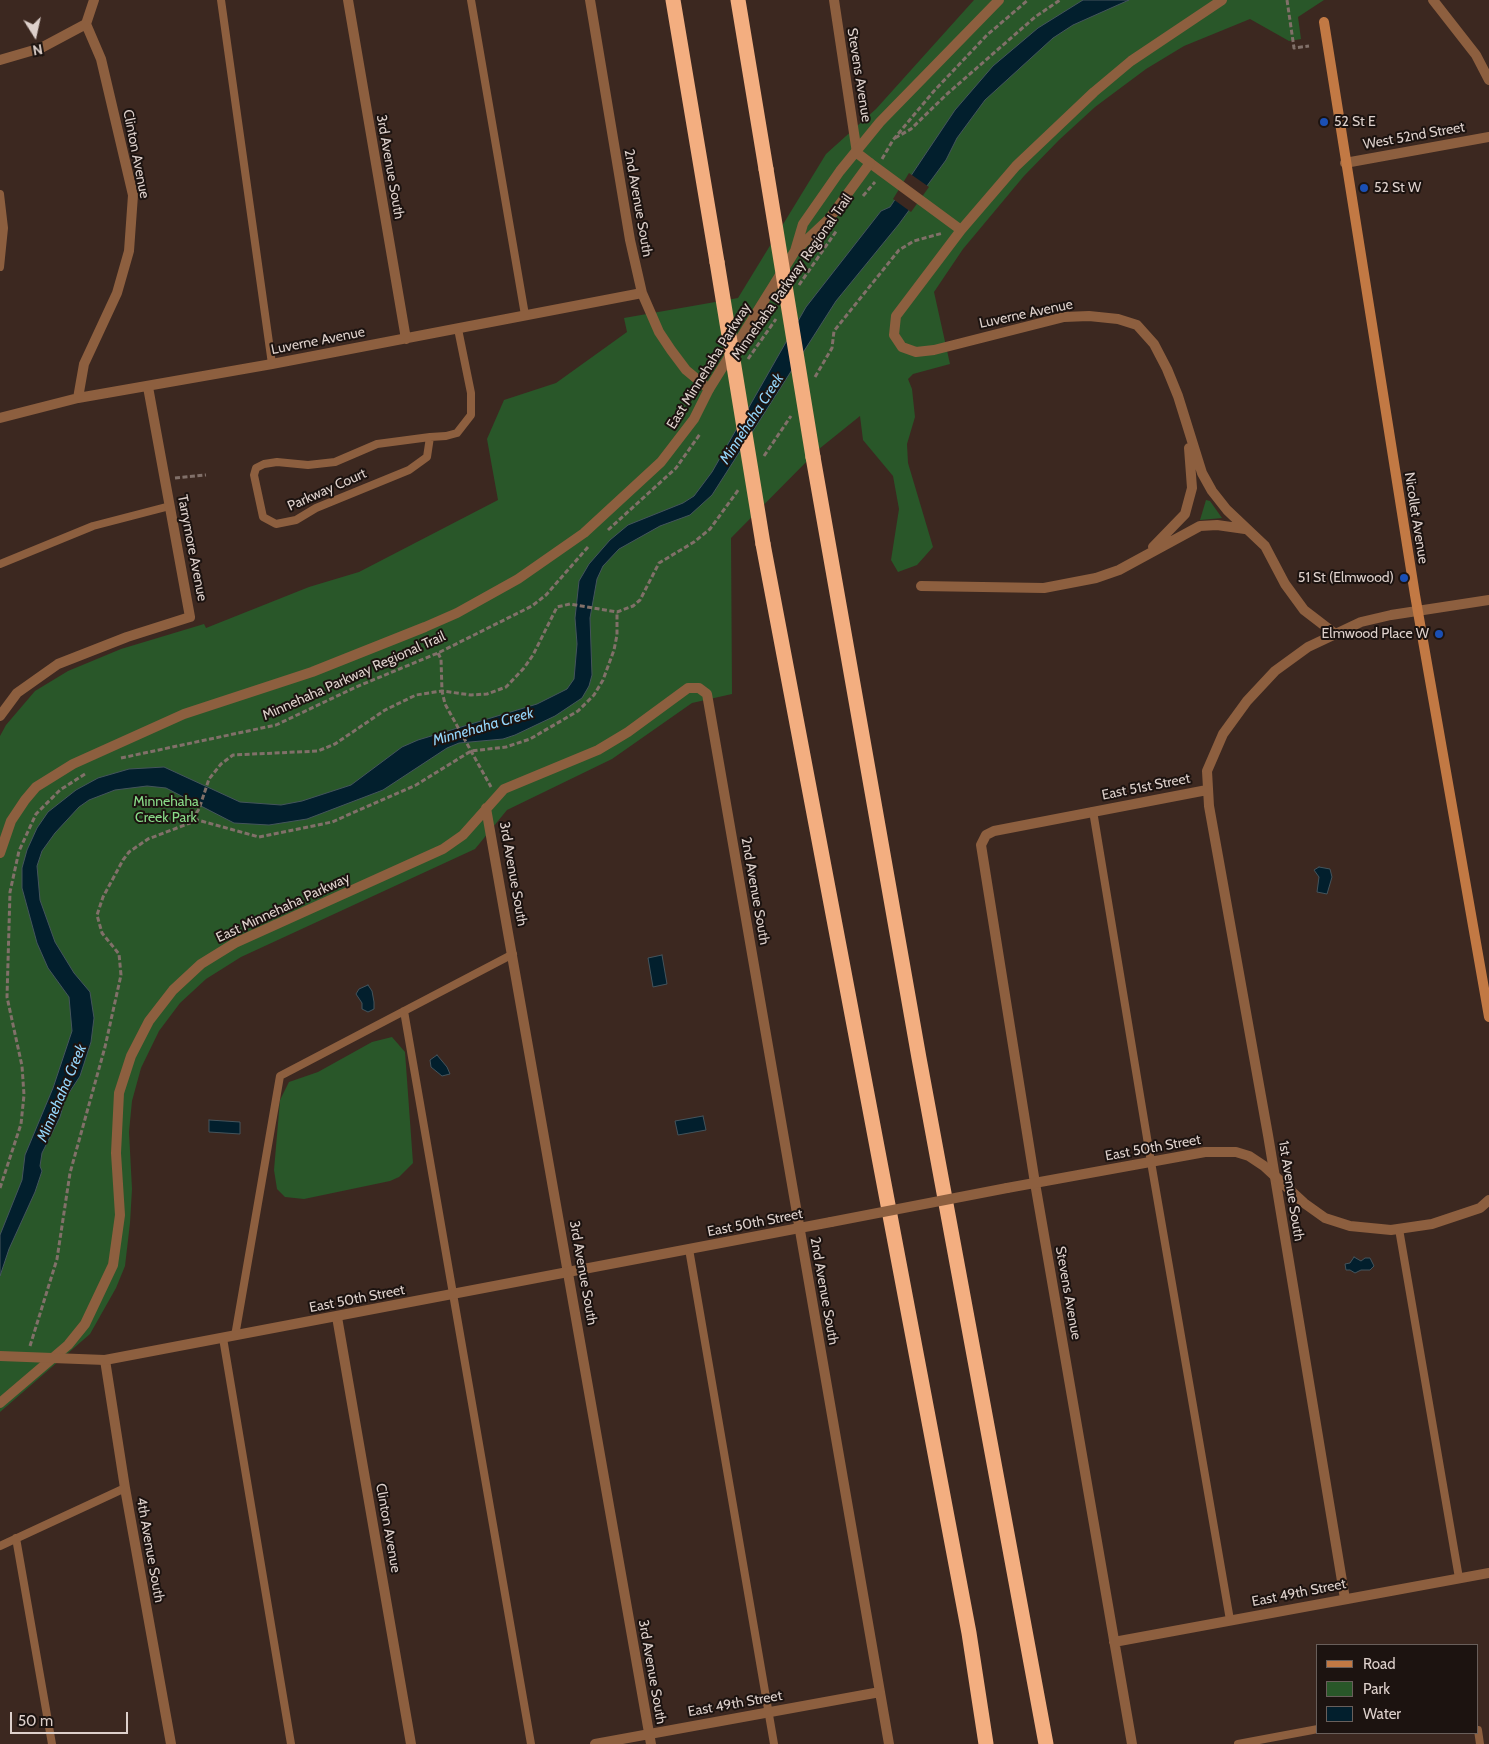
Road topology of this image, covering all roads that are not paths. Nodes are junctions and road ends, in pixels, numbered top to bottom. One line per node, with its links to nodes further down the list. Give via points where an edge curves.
1 (94, 0): 13 (street)
2 (221, 0): 28 (lane)
3 (348, 0): 27 (street, 3rd Avenue South)
4 (471, 0): 25 (lane)
5 (590, 0): 24 (street, 2nd Avenue South, via 630,240)
6 (673, 0): 89 (highway, bridge, via 763,544 969,1633)
7 (738, 0): 90 (highway, bridge, via 813,458 919,1058)
8 (834, 0): 17 (street, Stevens Avenue)
9 (999, 0): 17 (street, East Minnehaha Parkway, via 880,122)
10 (1222, 0): 21 (street, via 1131,61 1094,92 1016,166)
11 (1433, 0): 15 (street, via 1476,55)
12 (1324, 22): 19 (main road, Nicollet Avenue)
13 (86, 24): 14 (street, via 41,48); 31 (street, Clinton Avenue, via 101,59 133,195 129,251 117,293 84,364)
14 (0, 60)
15 (1489, 80)
16 (1489, 137): 19 (street, West 52nd Street)
17 (857, 153): 18 (street); 22 (street, East Minnehaha Parkway, via 802,224)
18 (870, 163): 21 (street); 22 (street, East Minnehaha Parkway, via 829,220)
19 (1345, 163): 41 (main road, Nicollet Avenue)
20 (0, 194): 23 (lane, via 4,228)
21 (961, 230): 33 (street, Luverne Avenue, via 896,316 894,335 902,347 916,352 1064,318 1118,318 1137,325 1154,344 1178,396)
22 (795, 251): 30 (street, East Minnehaha Parkway)
23 (0, 268)
24 (642, 293): 25 (street, Luverne Avenue); 30 (street, 2nd Avenue South, via 659,332 671,350 686,370)
25 (525, 315): 26 (street, Luverne Avenue)
26 (458, 329): 27 (street, Luverne Avenue); 34 (lane, Parkway Court, via 471,393 471,415 457,433)
27 (406, 339): 28 (street, Luverne Avenue)
28 (272, 364): 29 (street, Luverne Avenue)
29 (148, 387): 31 (street, Luverne Avenue); 35 (street, Tarrymore Avenue)
30 (709, 389): 49 (street, East Minnehaha Parkway, via 694,419 645,478 584,533 518,579 457,613 393,641 312,672 184,714 73,764 36,787 25,800)
31 (78, 398): 32 (street, Luverne Avenue)
32 (0, 418)
33 (1186, 424): 36 (street, Luverne Avenue, via 1202,473 1212,492); 37 (street, Luverne Avenue, via 1192,488 1185,514)
34 (430, 437): 34 (lane, Parkway Court, via 377,444 335,462 264,464 256,468 254,475 263,517 276,524 296,520 316,508 409,470 427,458)
35 (170, 506): 38 (lane, via 93,526); 44 (street, Tarrymore Avenue, via 190,618 127,636 58,664 18,693)
36 (1246, 529): 37 (street, via 1200,526); 42 (street, Luverne Avenue, via 1272,555 1285,584 1304,610)
37 (1142, 558): 39 (street, via 1096,578 1044,588)
38 (0, 564)
39 (921, 586)
40 (1489, 600): 41 (street, East 51st Street)
41 (1418, 610): 42 (street, East 51st Street, via 1361,622); 52 (main road, Nicollet Avenue)
42 (1334, 633): 45 (street, East 51st Street, via 1275,671 1247,701 1223,734 1206,771)
43 (707, 694): 46 (street, East Minnehaha Parkway, via 699,688 688,688 598,750 504,789); 57 (street, 2nd Avenue South)
44 (0, 716)
45 (1207, 790): 47 (street, East 51st Street); 54 (street, 1st Avenue South)
46 (486, 808): 50 (street, 3rd Avenue South); 66 (street, East Minnehaha Parkway, via 463,836 443,849 235,943 201,964 173,990 149,1022 131,1056 119,1094 116,1153 120,1216 113,1265 85,1324)
47 (1093, 811): 48 (street, East 51st Street, via 994,831 986,835); 53 (lane)
48 (981, 845): 55 (street, Stevens Avenue)
49 (0, 853)
50 (513, 954): 51 (lane); 60 (street, 3rd Avenue South)
51 (404, 1011): 61 (lane); 63 (lane, via 280,1076)
52 (1489, 1017)
53 (1151, 1162): 54 (street, East 50th Street, via 1205,1152 1236,1152 1249,1156); 55 (street, East 50th Street); 75 (lane)
54 (1275, 1176): 58 (street, East 50th Street, via 1326,1218 1350,1226); 74 (street, 1st Avenue South)
55 (1035, 1183): 57 (street, East 50th Street, bridge); 76 (street, Stevens Avenue)
56 (1489, 1200): 58 (street, East 50th Street, via 1480,1208 1432,1224)
57 (800, 1228): 59 (street, East 50th Street); 77 (street, 2nd Avenue South)
58 (1399, 1229): 73 (lane)
59 (689, 1249): 60 (street, East 50th Street); 78 (lane)
60 (569, 1272): 61 (street, East 50th Street); 80 (street, 3rd Avenue South)
61 (453, 1294): 62 (street, East 50th Street); 85 (lane)
62 (337, 1317): 63 (street, East 50th Street); 84 (street, Clinton Avenue)
63 (235, 1336): 64 (street, East 50th Street)
64 (222, 1338): 67 (street, East 50th Street); 83 (lane)
65 (4, 1356): 66 (street, East 50th Street)
66 (52, 1358): 67 (street, East 50th Street); 68 (street, East Minnehaha Parkway)
67 (105, 1360): 69 (street, 4th Avenue South)
68 (0, 1403)
69 (125, 1488): 70 (lane); 82 (street, 4th Avenue South)
70 (16, 1538): 71 (lane); 81 (lane)
71 (0, 1546)
72 (1489, 1573): 73 (street, East 49th Street)
73 (1459, 1578): 74 (street, East 49th Street)
74 (1345, 1599): 75 (street, East 49th Street)
75 (1230, 1620): 76 (street, East 49th Street)
76 (1114, 1642): 91 (street, Stevens Avenue)
77 (880, 1692): 78 (street, East 49th Street); 88 (street, 2nd Avenue South)
78 (768, 1712): 80 (street, East 49th Street); 87 (lane)
79 (1316, 1729): 92 (lane)
80 (650, 1739): 86 (street, East 49th Street)
81 (52, 1744)
82 (171, 1744)
83 (291, 1744)
84 (410, 1744)
85 (531, 1744)
86 (595, 1744)
87 (774, 1744)
88 (889, 1744)
89 (986, 1744)
90 (1046, 1744)
91 (1132, 1744)
92 (1238, 1744)

